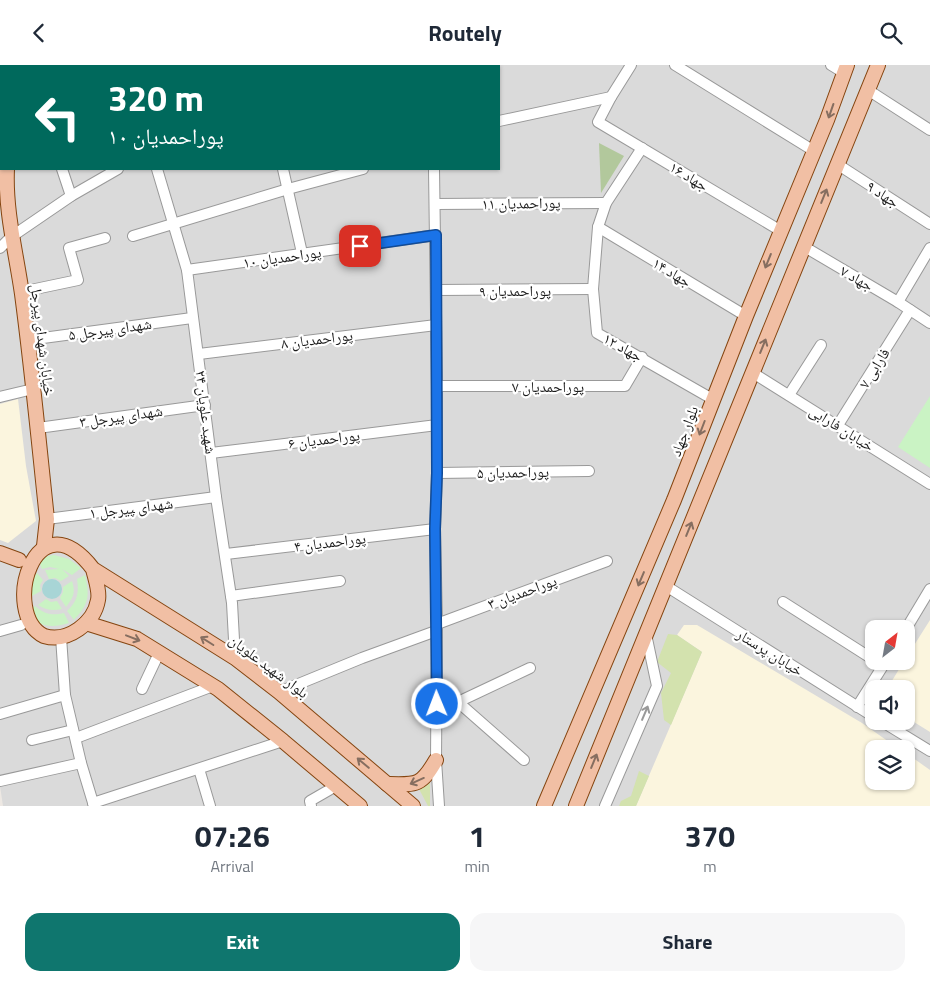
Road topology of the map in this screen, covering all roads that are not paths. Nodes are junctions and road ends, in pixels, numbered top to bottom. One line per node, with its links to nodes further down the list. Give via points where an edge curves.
1 (631, 65): 7 (street)
2 (675, 65): 11 (street)
3 (831, 65): 5 (street)
4 (878, 65): 6 (main road)
5 (846, 69): 11 (main road, بلوار جهاد, one-way to 11)
6 (868, 90): 9 (street); 12 (main road)
7 (611, 97): 8 (street); 10 (street, جهاد ۱۶, via 598,122)
8 (500, 121)
9 (930, 130)
10 (642, 149): 22 (street, جهاد ۱۲); 27 (street, جهاد ۱۶)
11 (814, 151): 27 (main road, بلوار جهاد)
12 (837, 164): 24 (street, جهاد ۹); 32 (main road, one-way to 12)
13 (62, 170): 21 (street)
14 (116, 170): 21 (street)
15 (157, 170): 25 (street, شهید علویان ۲۴)
16 (283, 170): 20 (street)
17 (359, 170): 20 (street)
18 (434, 170): 23 (street)
19 (4, 179): 30 (main road, خیابان شهدای پیرجل)
20 (288, 189): 25 (street); 35 (street)
21 (72, 196): 30 (street)
22 (606, 203): 23 (street, پوراحمدیان ۱۱); 26 (street, جهاد ۱۲)
23 (436, 204): 29 (street)
24 (930, 223)
25 (174, 224): 28 (street); 36 (street, شهید علویان ۲۴)
26 (598, 227): 37 (street, جهاد ۱۲); 42 (street, جهاد ۱۴)
27 (781, 231): 42 (main road, بلوار جهاد, one-way to 42)
28 (133, 235)
29 (436, 235): 35 (street, پوراحمدیان ۱۰); 38 (street)
30 (11, 237): 33 (street); 39 (main road, خیابان شهدای پیرجل)
31 (105, 238): 39 (street, via 69,248 78,280)
32 (803, 247): 40 (street, جهاد ۷); 50 (main road, one-way to 32)
33 (0, 248)
34 (930, 248): 40 (street)
35 (302, 253): 36 (street, پوراحمدیان ۱۰)
36 (187, 270): 43 (street, شهید علویان ۲۴)
37 (593, 289): 38 (street, پوراحمدیان ۹); 49 (street, جهاد ۱۲, via 597,333)
38 (436, 290): 45 (street)
39 (21, 292): 46 (main road, خیابان شهدای پیرجل)
40 (898, 302): 41 (street, جهاد ۷)
41 (910, 310): 44 (street, جهاد ۷); 58 (street, فارابی ۷)
42 (746, 316): 55 (main road, بلوار جهاد)
43 (192, 318): 46 (street, شهدای پیرجل ۵); 48 (street, شهید علویان ۲۴)
44 (930, 323)
45 (436, 325): 48 (street, پوراحمدیان ۸); 51 (street)
46 (28, 340): 52 (main road, خیابان شهدای پیرجل)
47 (821, 345): 53 (street)
48 (199, 354): 56 (street, شهید علویان ۲۴)
49 (642, 357): 51 (street, پوراحمدیان ۷, via 625,386); 55 (street, جهاد ۱۲)
50 (752, 373): 53 (street, خیابان فارابی); 66 (main road)
51 (437, 386): 57 (street)
52 (33, 389): 54 (street); 59 (main road, خیابان شهدای پیرجل)
53 (789, 395): 58 (street, خیابان فارابی)
54 (0, 397)
55 (714, 400): 65 (main road, بلوار جهاد, one-way to 65)
56 (205, 405): 59 (street, شهدای پیرجل ۳); 60 (street, شهید علویان ۲۴)
57 (436, 425): 60 (street, پوراحمدیان ۶); 62 (street)
58 (838, 425): 63 (street, خیابان فارابی)
59 (38, 427): 67 (main road, خیابان شهدای پیرجل)
60 (211, 453): 64 (street, شهید علویان ۲۴)
61 (589, 471): 62 (street, پوراحمدیان ۵)
62 (437, 473): 68 (street)
63 (930, 484)
64 (216, 497): 67 (street, شهدای ‍‍‍‍‍‍پیرجل ۱); 71 (street, شهید علویان ۲۴)
65 (674, 500): 66 (main road); 121 (main road, بلوار جهاد, one-way to 121)
66 (696, 511): 77 (main road, one-way to 66)
67 (47, 519): 69 (main road, خیابان شهدای پیرجل)
68 (435, 529): 71 (street, پوراحمدیان ۴); 85 (street)
69 (44, 546): 72 (main road); 74 (main road, بلوار شهید علویان, via 72,550)
70 (0, 553): 72 (main road)
71 (226, 554): 79 (street, شهید علویان ۲۴)
72 (19, 560): 75 (main road)
73 (607, 561): 85 (street, پوراحمدیان ۳)
74 (93, 569): 83 (main road, via 99,597 95,611); 91 (main road, بلوار شهید علویان, one-way to 74)
75 (11, 572)
76 (340, 581): 79 (street)
77 (666, 586): 87 (main road); 100 (street, خیابان پرستار)
78 (930, 589): 82 (street)
79 (231, 596): 91 (street, شهید علویان ۲۴)
80 (783, 602): 90 (street)
81 (12, 613): 84 (main road)
82 (911, 620)
83 (86, 623): 88 (main road); 89 (main road, one-way to 89, via 137,639)
84 (21, 625): 86 (street); 88 (main road, via 33,633)
85 (436, 628): 96 (street, پوراحمدیان ۳); 99 (street)
86 (0, 631)
87 (646, 632): 122 (main road, one-way to 87); 123 (street, one-way to 87, via 657,686)
88 (62, 637): 97 (street)
89 (159, 653): 94 (main road); 95 (street)
90 (865, 653)
91 (235, 658): 96 (main road, بلوار شهید علویان)
92 (530, 668): 98 (street)
93 (876, 670): 100 (street)
94 (213, 686): 104 (street); 106 (main road)
95 (142, 689)
96 (279, 692): 113 (main road, بلوار شهید علویان, one-way to 96)
97 (65, 695): 102 (street); 104 (street)
98 (458, 702): 99 (street); 109 (street)
99 (437, 704): 108 (street)
100 (857, 707): 101 (street, خیابان پرستار)
101 (865, 712)
102 (0, 714)
103 (896, 730): 107 (street)
104 (75, 734): 105 (street); 110 (street)
105 (32, 740)
106 (283, 741): 111 (street); 114 (main road)
107 (930, 751)
108 (436, 760): 113 (main road, one-way to 113, via 423,780 410,785); 120 (street)
109 (524, 760)
110 (81, 763): 112 (street); 115 (street)
111 (199, 769): 115 (street); 116 (street)
112 (0, 781)
113 (387, 784): 119 (main road, بلوار شهید علویان)
114 (336, 786): 117 (street, via 310,801); 118 (main road)
115 (94, 805)
116 (210, 806)
117 (311, 806)
118 (360, 806)
119 (413, 806)
120 (440, 806)
121 (544, 806)
122 (576, 806)
123 (605, 806)

